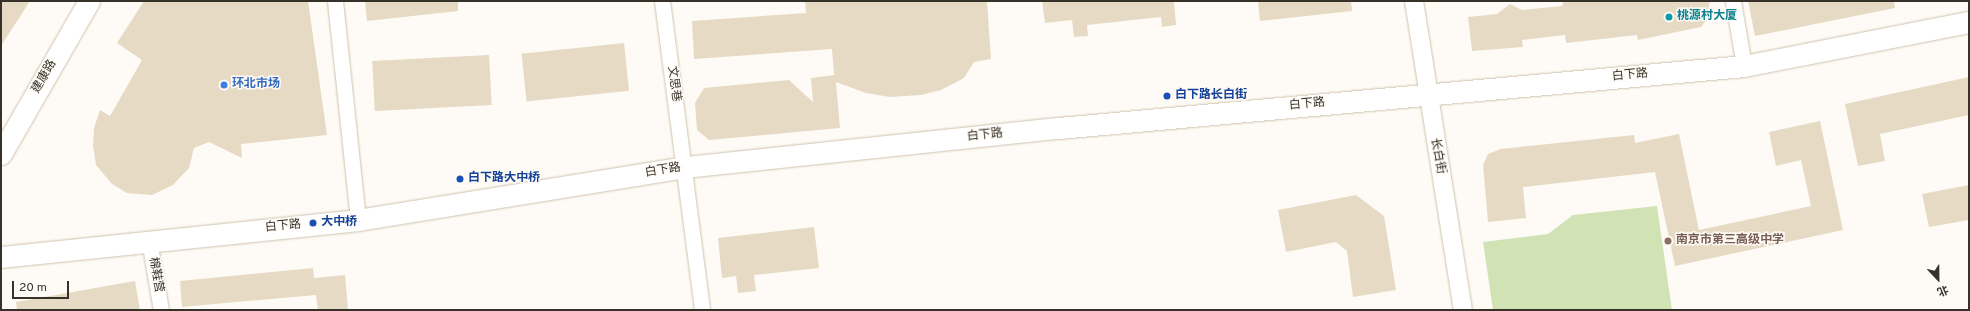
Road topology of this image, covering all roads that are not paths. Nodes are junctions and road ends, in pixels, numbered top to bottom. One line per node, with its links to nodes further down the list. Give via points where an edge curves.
1 (89, 1): 9 (main road, 建康路)
2 (335, 1): 11 (street)
3 (662, 1): 10 (street, 文思巷)
4 (1414, 1): 8 (street, 长白街)
5 (1733, 1): 7 (street)
6 (1969, 22): 7 (main road, 白下路)
7 (1744, 66): 8 (main road, 白下路)
8 (1427, 95): 10 (main road, 白下路, via 1059,128); 16 (street, 长白街)
9 (1, 154)
10 (685, 167): 11 (main road, 白下路); 15 (street, 文思巷)
11 (358, 220): 12 (main road, 白下路)
12 (149, 240): 13 (main road, 白下路); 14 (street, 棉鞋营)
13 (1, 257)
14 (161, 310)
15 (702, 310)
16 (1463, 310)

